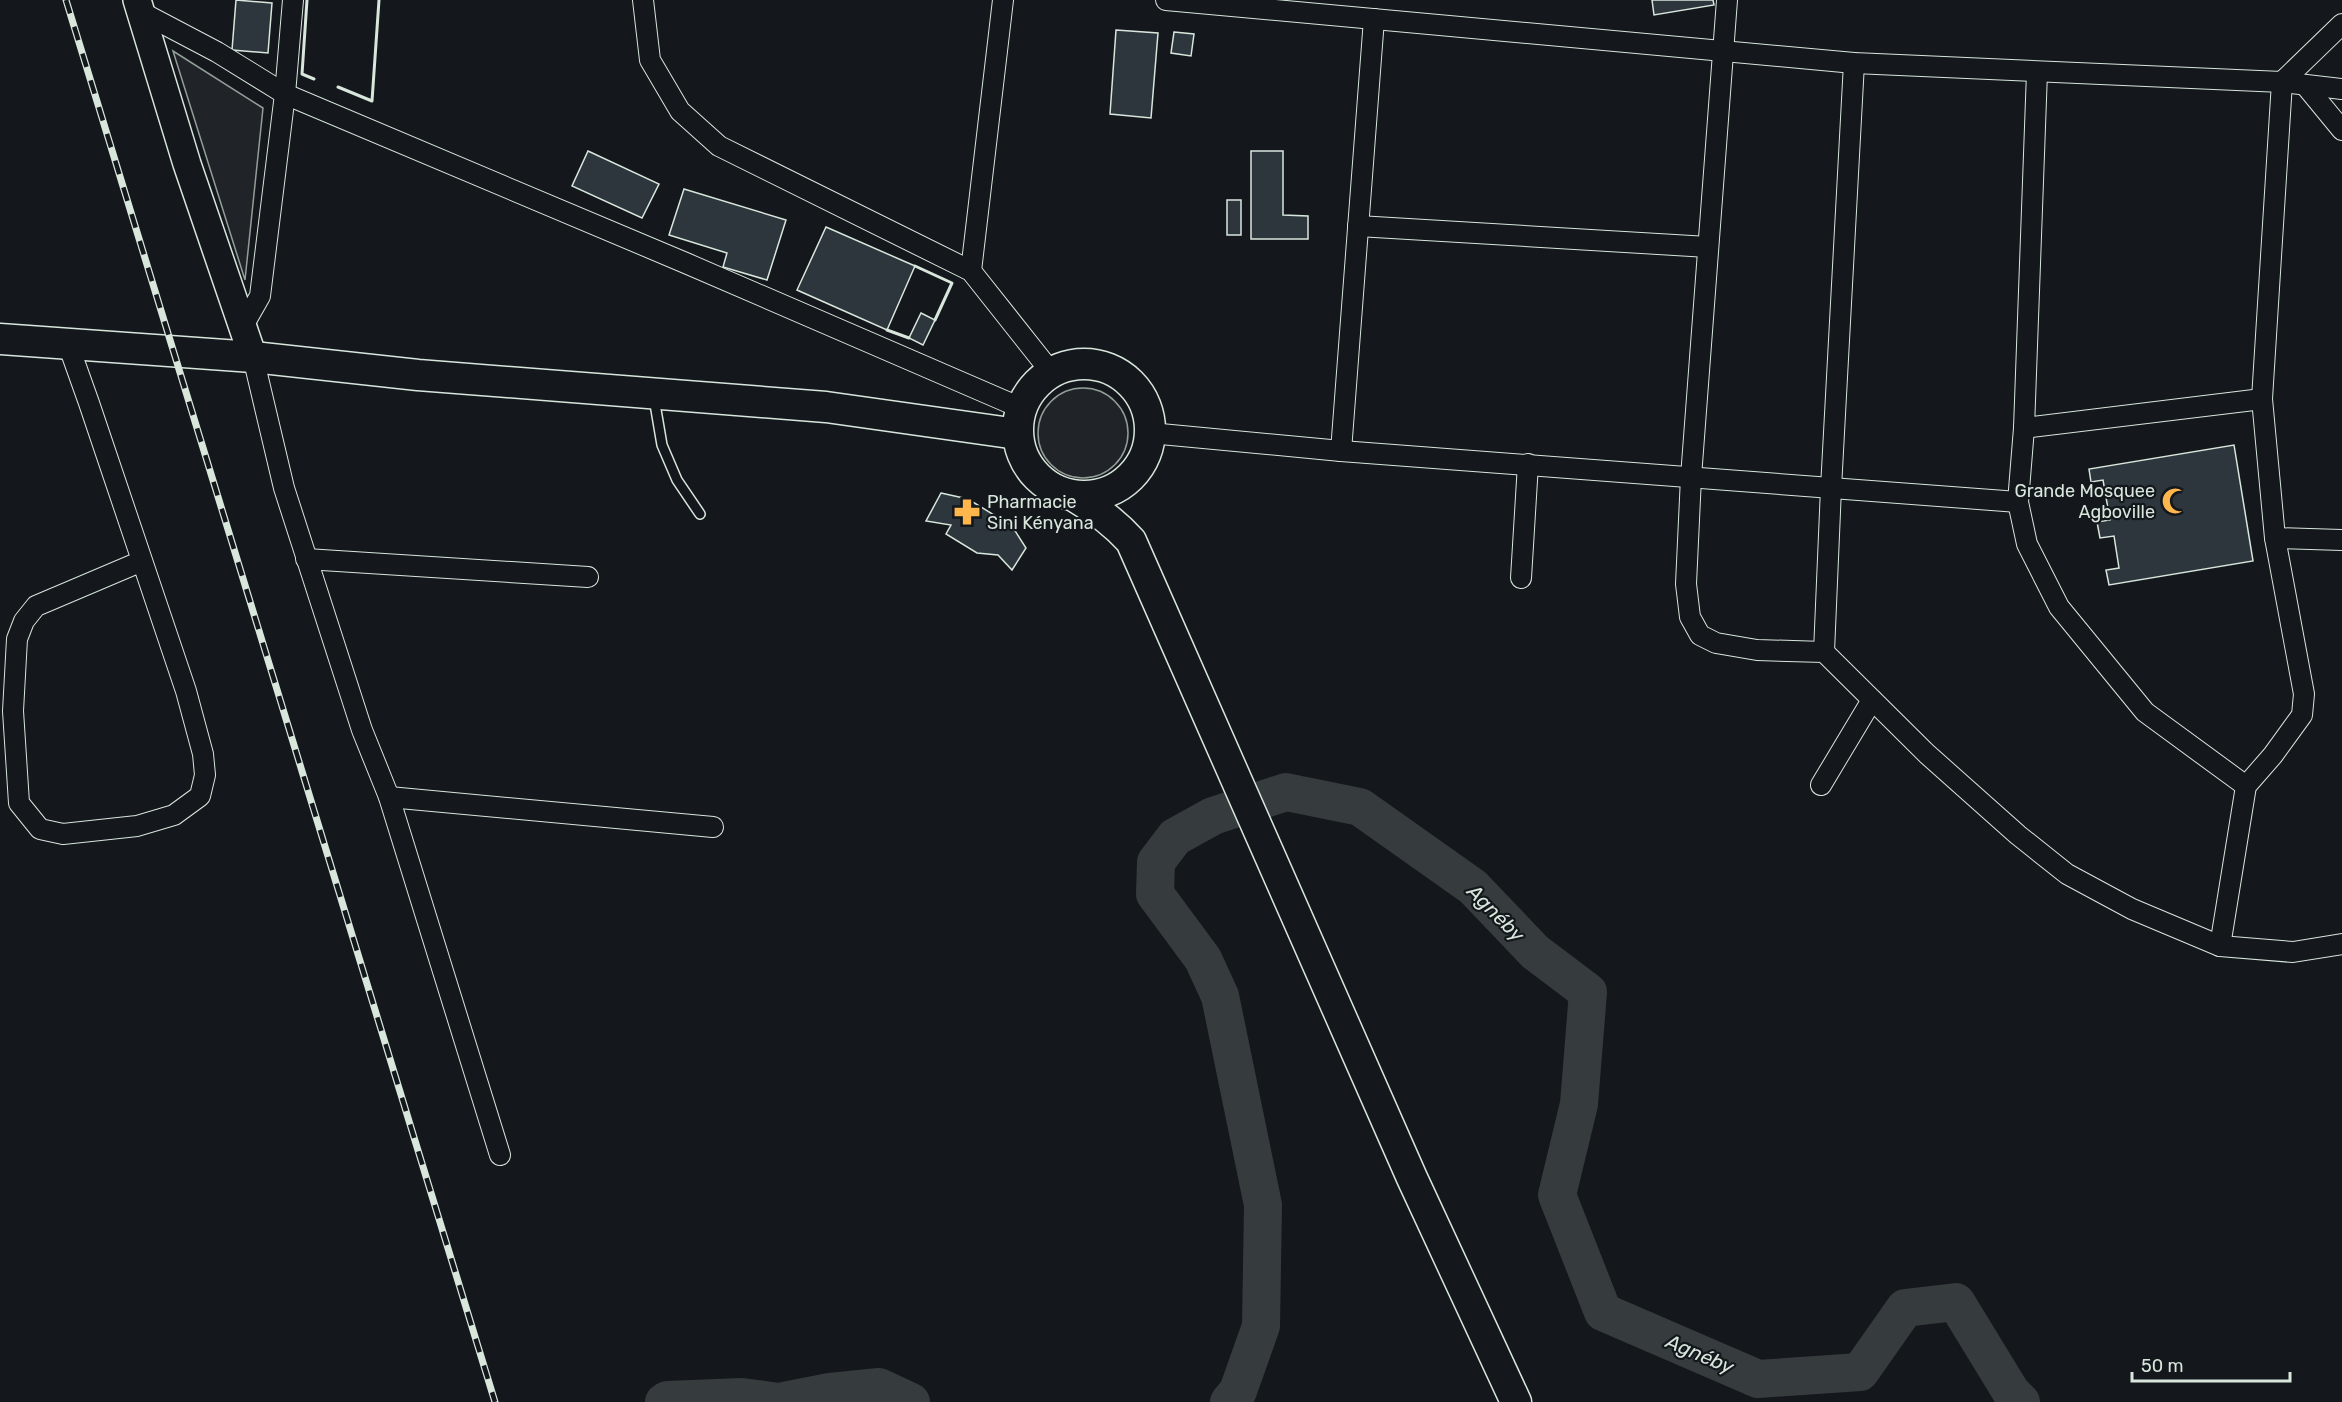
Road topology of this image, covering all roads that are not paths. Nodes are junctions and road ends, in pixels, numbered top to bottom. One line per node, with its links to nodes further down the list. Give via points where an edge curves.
1 (293, 0): 15 (street)
2 (643, 0): 19 (street, via 650,60 680,111 719,146)
3 (1003, 0): 19 (street)
4 (1166, 0): 7 (street)
5 (1727, 0): 9 (street)
6 (139, 6): 15 (street); 20 (main road, via 187,164)
7 (1374, 19): 9 (street); 17 (street)
8 (2342, 24): 12 (street)
9 (1722, 51): 10 (street); 18 (street)
10 (1854, 63): 11 (street); 34 (street)
11 (2037, 72): 12 (street); 28 (street)
12 (2282, 82): 13 (street); 26 (street)
13 (2305, 86): 14 (street); 16 (street)
14 (2342, 89)
15 (285, 94): 20 (street, via 260,296); 27 (street, via 699,269)
16 (2342, 130)
17 (1358, 226): 18 (street); 30 (street)
18 (1708, 247): 33 (street)
19 (971, 271): 24 (street)
20 (243, 326): 23 (main road)
21 (0, 339): 22 (main road)
22 (68, 344): 23 (main road); 42 (street)
23 (253, 357): 25 (main road); 41 (street, via 284,488)
24 (1051, 372): 27 (main road, via 1028,394); 29 (main road, via 1070,365 1090,364 1127,380 1148,413)
25 (653, 394): 27 (main road); 37 (lane, via 662,445 677,480)
26 (2262, 399): 28 (street); 38 (street)
27 (1019, 421): 35 (main road, via 1022,456 1035,475 1053,489)
28 (2024, 428): 36 (street)
29 (1150, 434): 30 (street); 32 (main road)
30 (1341, 451): 31 (street)
31 (1528, 464): 33 (street); 44 (street)
32 (1138, 469): 35 (main road, via 1110,491); 40 (main road, via 1131,499)
33 (1691, 477): 34 (street); 45 (street, via 1686,584 1690,617 1700,635 1716,643 1757,650)
34 (1831, 488): 36 (street); 45 (street)
35 (1074, 496): 40 (main road, via 1107,517)
36 (2018, 502): 48 (street, via 2027,544 2059,607 2145,712)
37 (700, 514)
38 (2275, 538): 39 (street); 48 (street, via 2304,694 2302,715)
39 (2342, 540)
40 (1131, 541): 54 (main road, via 1412,1178)
41 (306, 559): 43 (street); 49 (street)
42 (142, 561): 42 (street, via 203,754 205,775 200,796 174,815 137,826 63,834 40,829 19,803 13,711 17,639 36,606)
43 (588, 577)
44 (1521, 578)
45 (1824, 652): 46 (street)
46 (1872, 700): 47 (street); 52 (street, via 1927,754 2067,874 2132,909)
47 (1821, 785)
48 (2246, 786): 52 (street)
49 (388, 796): 50 (street); 53 (street)
50 (713, 827)
51 (2342, 944): 52 (street, via 2293,952)
52 (2220, 946)
53 (500, 1155)
54 (1516, 1402)

